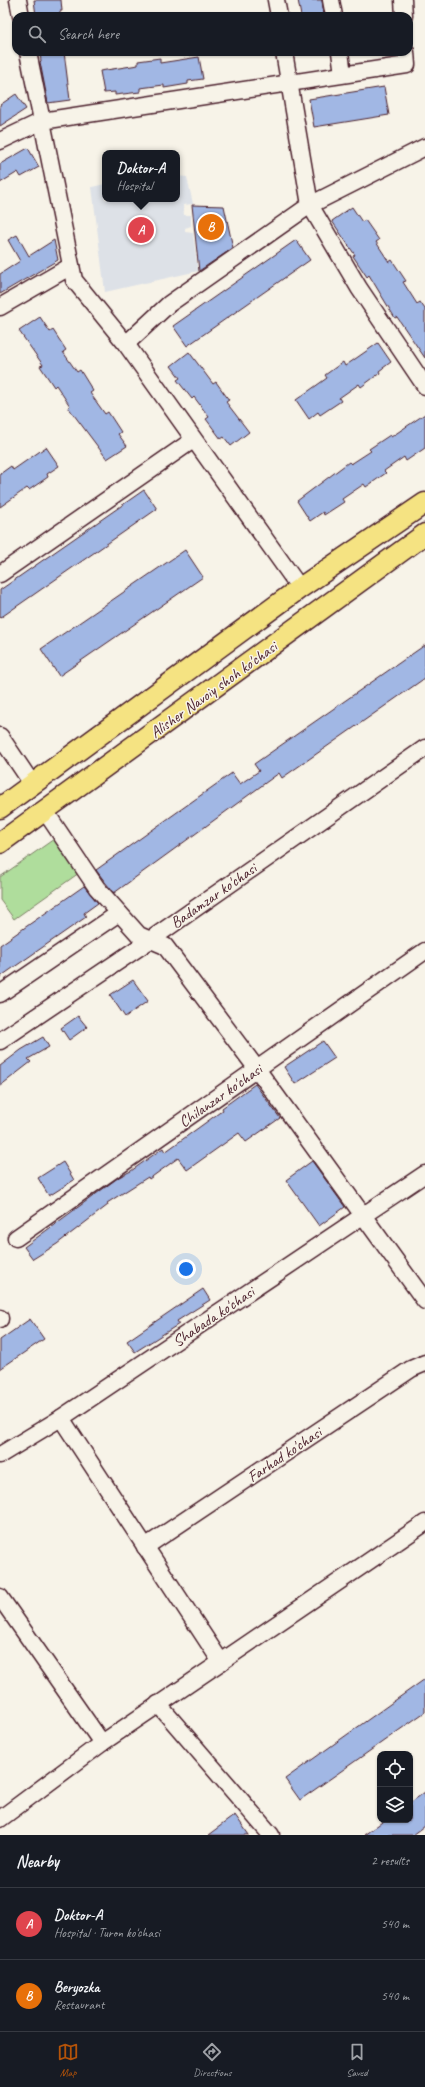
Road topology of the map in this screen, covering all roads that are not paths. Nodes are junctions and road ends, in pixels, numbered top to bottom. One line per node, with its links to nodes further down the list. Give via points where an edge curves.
1 (18, 0): 5 (street)
2 (276, 0): 6 (street)
3 (331, 0): 7 (street)
4 (403, 0): 8 (street)
5 (20, 12)
6 (278, 12)
7 (333, 12)
8 (404, 12)
9 (29, 56): 15 (street)
10 (285, 56): 14 (street)
11 (341, 56): 13 (street)
12 (406, 56): 13 (street, via 407,65)
13 (343, 74): 14 (street)
14 (289, 82): 15 (street); 18 (street)
15 (42, 120): 16 (street); 19 (street)
16 (0, 141)
17 (425, 147): 18 (street)
18 (310, 205): 21 (street, via 169,304); 22 (street, via 359,288)
19 (71, 266): 20 (street); 21 (street, via 74,280)
20 (0, 307)
21 (126, 344): 23 (street)
22 (425, 386)
23 (193, 440): 26 (street); 27 (street)
24 (425, 503): 27 (main road, Alisher Navoiy shoh ko'chasi)
25 (425, 534): 32 (main road, Alisher Navoiy shoh ko'chasi)
26 (0, 574)
27 (300, 588): 30 (main road, Alisher Navoiy shoh ko'chasi)
28 (0, 736): 30 (street)
29 (425, 748): 35 (street, Badamzar ko'chasi)
30 (33, 785): 31 (main road, Alisher Navoiy shoh ko'chasi)
31 (0, 808)
32 (45, 811): 33 (main road, Alisher Navoiy shoh ko'chasi); 34 (street, via 97,888)
33 (0, 843)
34 (119, 913): 35 (street, via 139,935); 37 (street)
35 (150, 940): 38 (street, Badamzar ko'chasi); 39 (street, via 165,946)
36 (425, 951): 39 (street, Chilanzar ko'chasi)
37 (0, 994)
38 (0, 1041)
39 (257, 1069): 41 (street); 42 (street, Chilanzar ko'chasi)
40 (425, 1174): 41 (street, Shabada ko'chasi)
41 (363, 1215): 43 (street); 45 (street, Shabada ko'chasi)
42 (16, 1238)
43 (425, 1301)
44 (425, 1363): 48 (street, Farhad ko'chasi, via 410,1369)
45 (61, 1418): 46 (street, Shabada ko'chasi); 48 (street)
46 (0, 1455)
47 (425, 1523): 50 (street)
48 (145, 1547): 50 (street)
49 (0, 1597): 52 (street)
50 (221, 1662): 51 (street)
51 (158, 1704): 52 (street); 54 (street)
52 (102, 1743): 53 (street)
53 (0, 1819)
54 (270, 1835)

